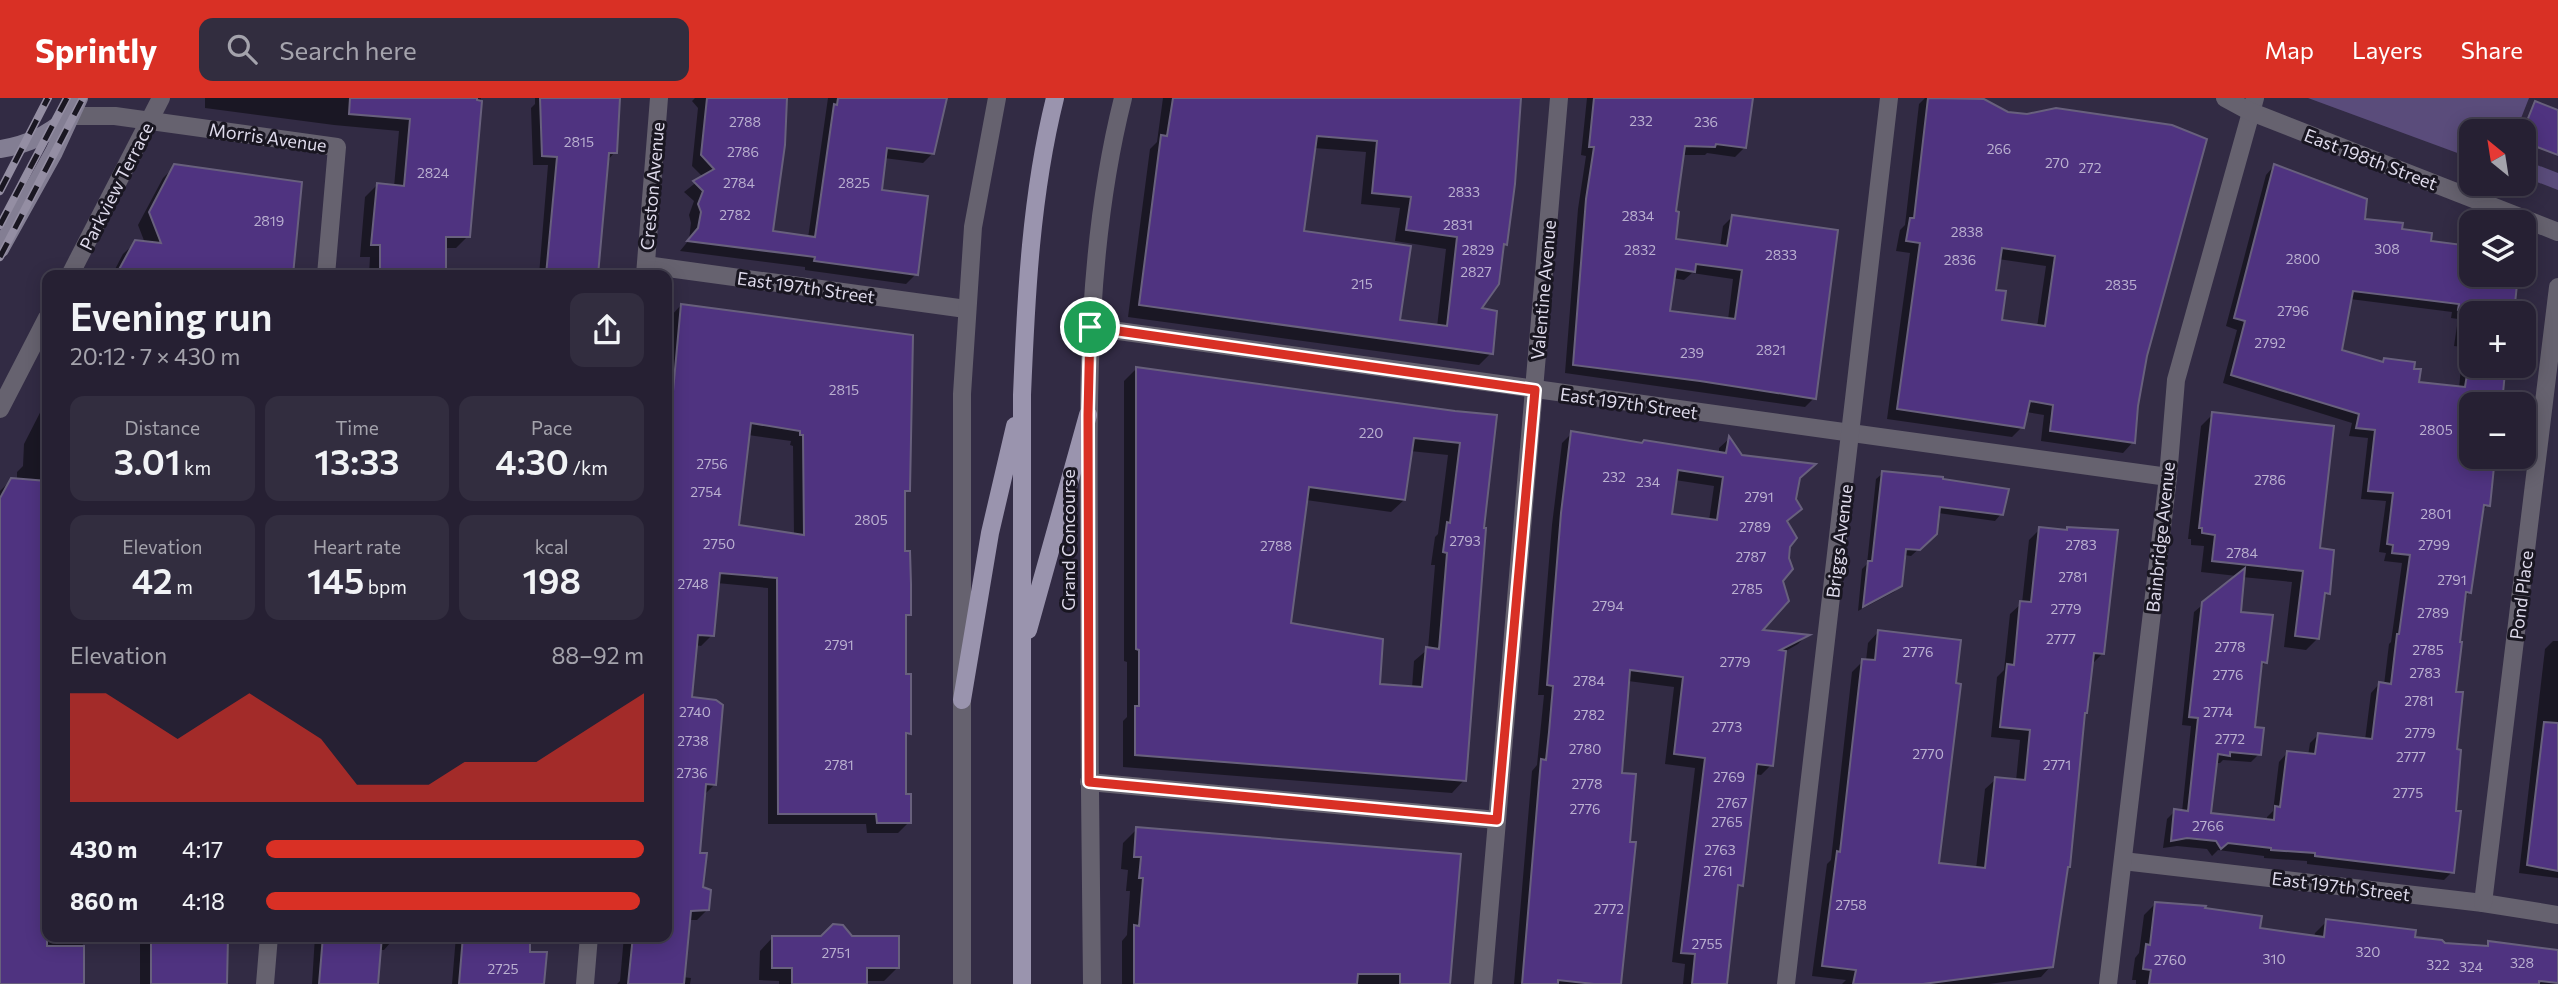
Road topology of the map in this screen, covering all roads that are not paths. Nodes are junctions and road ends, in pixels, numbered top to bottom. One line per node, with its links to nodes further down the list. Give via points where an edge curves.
1 (79, 98): 11 (main road)
2 (161, 98): 12 (street, Parkview Terrace)
3 (659, 98): 18 (street, Creston Avenue)
4 (997, 98): 21 (street, via 973,227)
5 (1055, 98): 25 (main road, via 1032,239)
6 (1123, 98): 22 (street, Grand Concourse, via 1101,201)
7 (1559, 98): 24 (street, Valentine Avenue)
8 (1889, 98): 28 (street, Briggs Avenue)
9 (2225, 98): 10 (street, East 198th Street)
10 (2252, 105): 14 (street, East 198th Street); 29 (street, Bainbridge Avenue, via 2176,380)
11 (71, 116): 12 (street, Morris Avenue); 13 (main road, via 43,137); 15 (main road)
12 (150, 121): 16 (street, Parkview Terrace); 17 (street, Morris Avenue, via 337,147)
13 (0, 149)
14 (2558, 232)
15 (0, 249)
16 (73, 270)
17 (326, 270)
18 (645, 270)
19 (672, 273): 21 (street, East 197th Street)
20 (2558, 287): 35 (street, Pond Place)
21 (966, 309): 31 (street)
22 (1090, 327): 24 (street, East 197th Street); 27 (street, Grand Concourse)
23 (42, 328): 26 (street)
24 (1535, 390): 28 (street, East 197th Street); 33 (street, Valentine Avenue)
25 (1022, 395): 30 (main road); 31 (main road, via 990,533)
26 (0, 409)
27 (1088, 415): 30 (main road); 32 (street, Grand Concourse)
28 (1851, 434): 29 (street, East 197th Street); 45 (street, Briggs Avenue)
29 (2168, 477): 34 (street, Bainbridge Avenue)
30 (1022, 651): 42 (main road)
31 (962, 700): 41 (street)
32 (1089, 782): 33 (street); 43 (street, Grand Concourse)
33 (1497, 820): 44 (street, Valentine Avenue)
34 (2123, 861): 35 (street, East 197th Street); 46 (street, Bainbridge Avenue)
35 (2483, 903): 36 (street, East 197th Street)
36 (2558, 915)
37 (268, 942): 39 (street)
38 (588, 942): 40 (street)
39 (265, 984)
40 (585, 984)
41 (962, 984)
42 (1022, 984)
43 (1092, 984)
44 (1483, 984)
45 (1786, 984)
46 (2108, 984)

